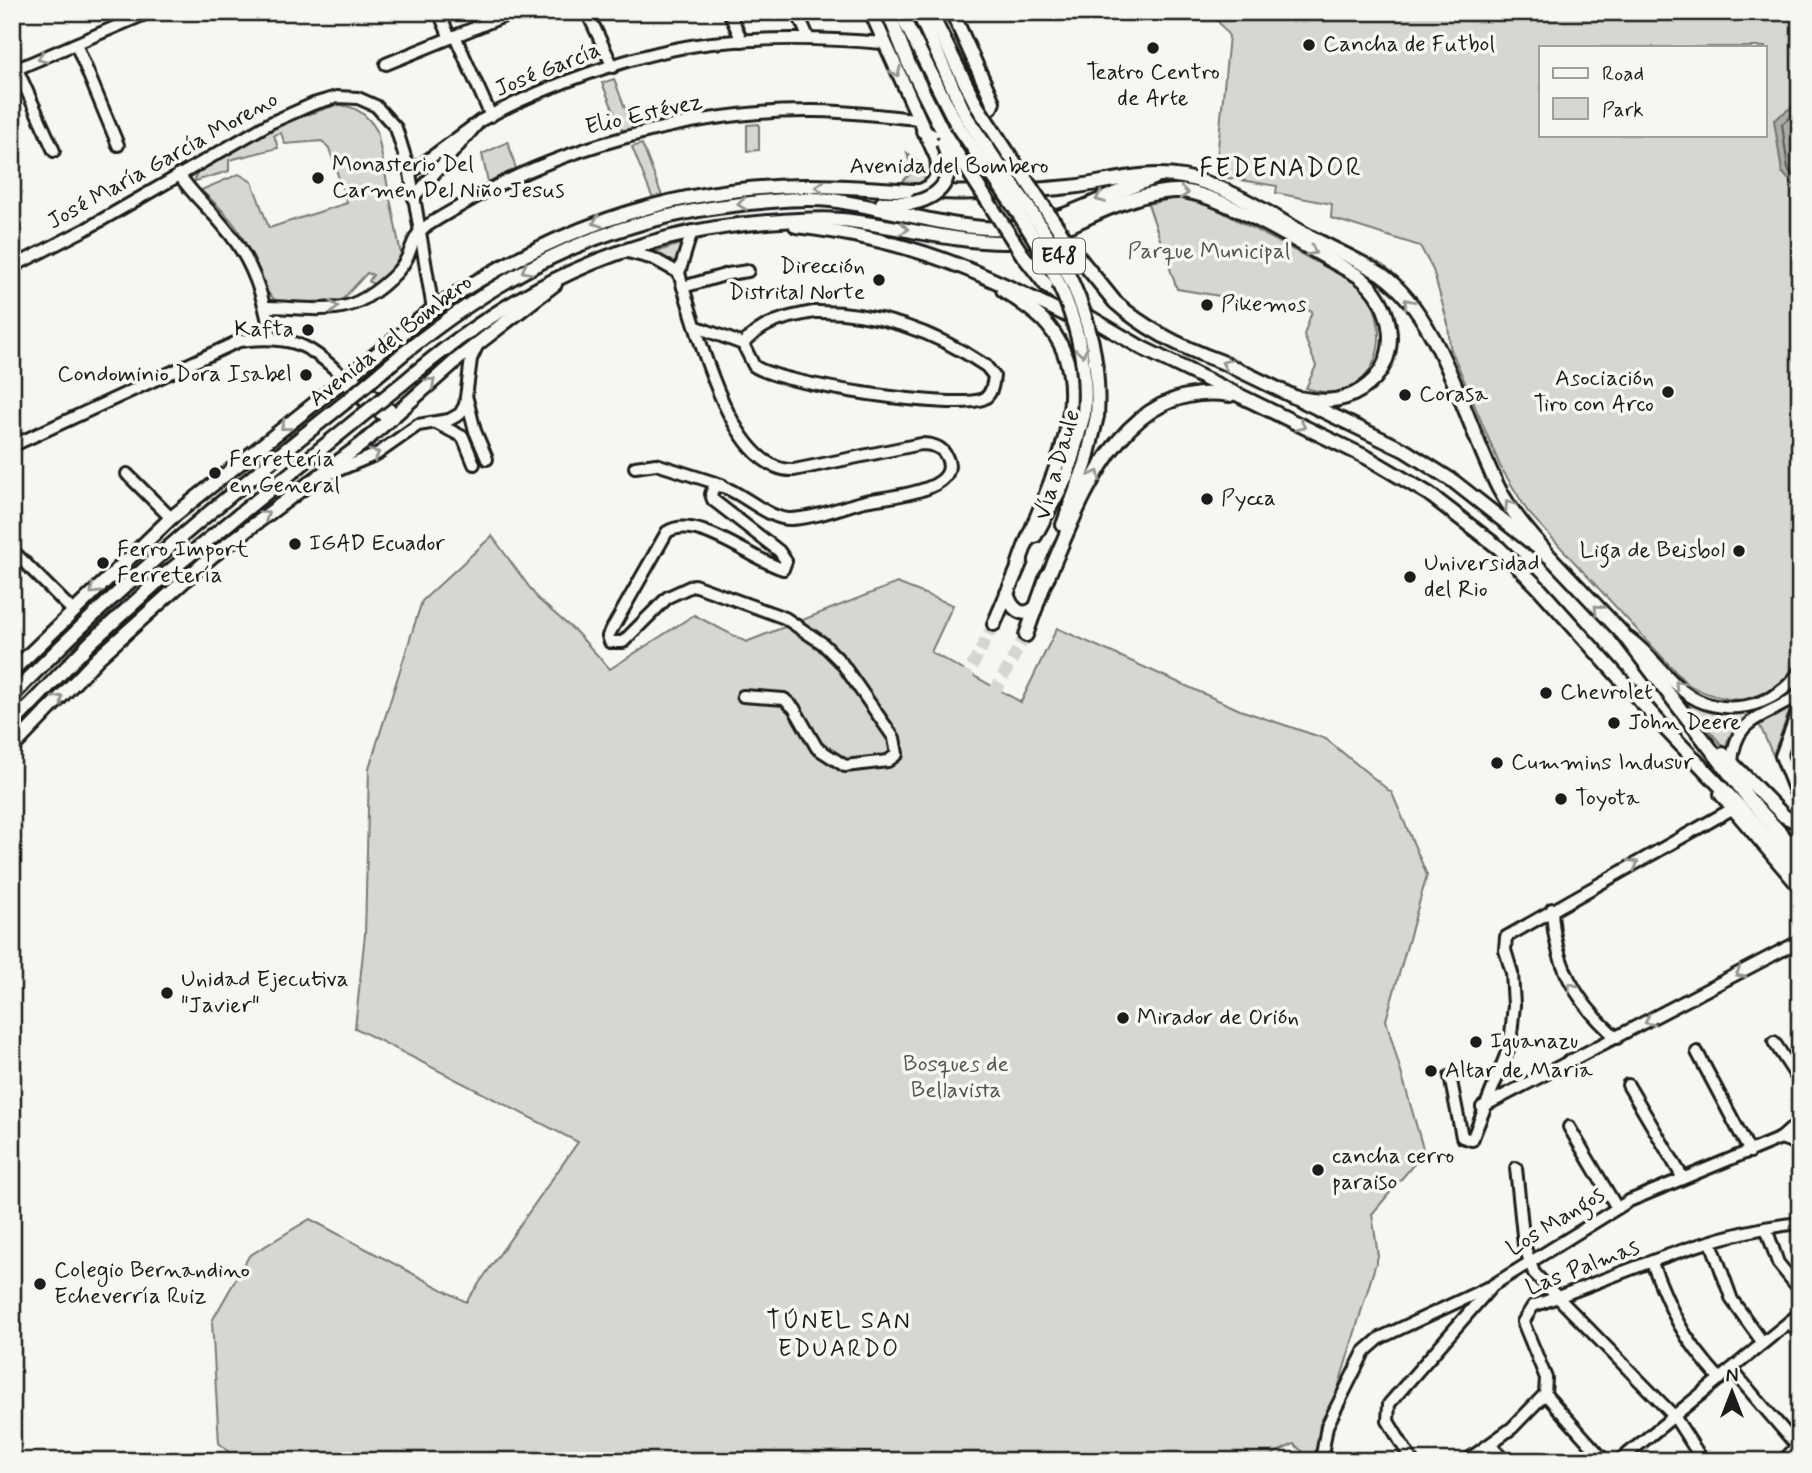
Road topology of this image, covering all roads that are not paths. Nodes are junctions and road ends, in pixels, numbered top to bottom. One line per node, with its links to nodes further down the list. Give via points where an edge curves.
1 (150, 12): 17 (street)
2 (439, 12): 13 (street)
3 (514, 12): 13 (street)
4 (587, 12): 19 (street)
5 (729, 12): 15 (street)
6 (797, 12): 14 (street)
7 (871, 12): 16 (main road)
8 (888, 12): 24 (main road)
9 (900, 12): 22 (main road, Vía a Daule / E48)
10 (918, 12): 22 (main road, Vía a Daule / E48)
11 (930, 12): 53 (main road, one-way to 11, bridge, via 1159,334 1115,302 1072,249 977,106)
12 (952, 12): 23 (main road, via 993,102 944,137 936,138)
13 (453, 37): 18 (street); 21 (street)
14 (809, 39): 15 (street, José García); 16 (street, José García)
15 (742, 41): 19 (street, José García, via 685,48)
16 (883, 43): 23 (main road, one-way to 23)
17 (76, 44): 20 (street, one-way to 20); 25 (street)
18 (386, 64)
19 (613, 67): 21 (street, José García)
20 (15, 70): 26 (street)
21 (485, 118): 27 (street, José García); 30 (street, José García)
22 (961, 120): 54 (main road, Vía a Daule / E48, bridge, via 1068,298 1084,358)
23 (920, 125): 31 (main road, via 937,158 938,172 928,188); 35 (street, Elio Estévez, via 796,111 657,130 556,159 486,192)
24 (941, 132): 31 (main road, bridge, via 948,160 946,183 930,198); 49 (main road, bridge, via 1046,285 1079,311)
25 (118, 145)
26 (54, 151)
27 (410, 173): 28 (street, José María García Moreno, via 396,128 386,115 358,98 337,97 270,123); 30 (street)
28 (179, 174): 37 (street, José María García Moreno); 43 (street, via 238,244)
29 (1164, 175): 31 (main road, Avenida del Bombero); 32 (main road, Avenida del Bombero, one-way to 32, via 1014,228); 66 (main road, Avenida del Bombero, one-way to 29, via 1500,491 1426,324 1382,275 1220,189)
30 (414, 197): 35 (street)
31 (913, 197): 32 (main road); 44 (main road, Avenida del Bombero, one-way to 44, via 807,186 753,188 659,204 595,222 534,248)
32 (831, 200): 78 (main road, Avenida del Bombero, one-way to 78, bridge, via 712,207 599,235 488,290 440,323 158,554)
33 (763, 222): 34 (main road, Avenida del Bombero); 40 (main road, via 898,243); 53 (main road, one-way to 53, via 842,220 1021,242 1150,194 1181,191 1208,197 1357,275 1383,301 1389,347 1370,383 1339,400)
34 (691, 231): 36 (main road, Avenida del Bombero); 41 (street)
35 (419, 232): 43 (street, one-way to 35, via 355,304 389,279 405,261); 44 (street)
36 (624, 251): 38 (main road, Avenida del Bombero); 41 (street)
37 (12, 267)
38 (572, 271): 47 (main road, Avenida del Bombero); 82 (main road, Avenida del Bombero, bridge, via 484,319 166,574 91,642)
39 (748, 271): 42 (street)
40 (977, 271): 49 (main road, via 1115,340); 67 (main road, via 1042,319 1059,343 1069,379 1070,408 1063,446)
41 (679, 273): 42 (street)
42 (683, 287): 45 (street)
43 (266, 307): 46 (street)
44 (433, 309): 50 (main road, Avenida del Bombero)
45 (696, 327): 48 (street); 63 (street, via 720,395 747,443 766,462 794,470 917,444 937,446 947,462 943,477 918,493 877,498 799,518 772,516)
46 (271, 337): 50 (street, via 298,343); 57 (street, via 239,341)
47 (479, 342): 51 (street, via 471,359); 55 (main road, Avenida del Bombero, one-way to 47)
48 (743, 344): 48 (street, via 760,371 848,391 974,401 987,397 994,379 977,361 914,329 858,313 794,316 761,326)
49 (1142, 348): 52 (main road)
50 (345, 379): 55 (street, via 354,379); 64 (main road, Avenida del Bombero, one-way to 64)
51 (466, 396): 56 (street, via 460,414); 58 (street)
52 (1240, 396): 68 (main road, one-way to 52, via 1103,462 1136,422 1181,395); 86 (main road, one-way to 86, via 1401,477 1499,548)
53 (1298, 398): 66 (main road, via 1425,462)
54 (1090, 415): 67 (main road, Vía a Daule / E48, via 1067,476); 68 (main road, Vía a Daule / E48, via 1086,463)
55 (392, 417): 62 (main road, Avenida del Bombero)
56 (432, 423): 59 (street, via 463,437); 62 (street, one-way to 56, via 377,454 418,425)
57 (12, 446)
58 (487, 459)
59 (474, 464)
60 (635, 467): 63 (street, via 656,464)
61 (127, 474): 64 (street)
62 (314, 480): 83 (main road, Avenida del Bombero, one-way to 62, via 98,658 173,590)
63 (722, 485): 79 (street, via 712,490 713,499 779,551 785,568 696,528 672,529 655,551 609,641 615,645 623,642 668,597 691,586 770,612 800,626 841,662 894,738 897,754 888,761 845,766 817,748 784,699)
64 (171, 517): 71 (main road, Avenida del Bombero, one-way to 71)
65 (12, 550): 71 (street)
66 (1551, 558): 73 (main road, one-way to 66)
67 (1018, 566): 69 (main road, Vía a Daule / E48)
68 (1046, 581): 70 (main road, Vía a Daule / E48)
69 (1007, 593): 70 (main road, via 1019,612); 72 (main road, Vía a Daule / E48)
70 (1037, 607): 74 (main road, Vía a Daule / E48)
71 (73, 611): 76 (main road, Avenida del Bombero)
72 (994, 624)
73 (1623, 634): 75 (street, one-way to 73, via 1790,686 1763,704 1712,704 1684,692 1644,649); 81 (main road)
74 (1026, 635)
75 (1800, 670)
76 (12, 671)
77 (1800, 694): 84 (street, via 1741,728)
78 (12, 696)
79 (743, 696)
80 (1800, 705): 85 (street, via 1781,755)
81 (1679, 707): 84 (main road); 86 (main road)
82 (12, 724)
83 (12, 748)
84 (1732, 763): 87 (main road)
85 (1800, 803)
86 (1740, 804): 90 (main road); 91 (main road); 92 (main road); 93 (street, one-way to 86)
87 (1784, 816): 88 (main road); 89 (main road)
88 (1800, 824)
89 (1800, 835)
90 (1800, 854)
91 (1800, 870)
92 (1800, 887)
93 (1552, 909): 95 (street, one-way to 93, via 1584,1005 1566,977 1555,944); 101 (street, via 1506,937 1514,1005 1510,1045)
94 (1800, 941): 95 (street, one-way to 95)
95 (1617, 1038): 101 (street)
96 (1774, 1042): 99 (street)
97 (1697, 1052): 106 (street)
98 (1450, 1076): 101 (street, via 1466,1140 1474,1136)
99 (1800, 1082)
100 (1628, 1085): 108 (street)
101 (1482, 1107)
102 (1800, 1121): 104 (street, Los Mangos)
103 (1569, 1126): 109 (street)
104 (1781, 1138): 105 (street); 106 (street, Los Mangos)
105 (1800, 1146)
106 (1750, 1152): 108 (street, Los Mangos)
107 (1516, 1168): 113 (street)
108 (1683, 1178): 109 (street, Los Mangos)
109 (1617, 1208): 113 (street, Los Mangos)
110 (1800, 1223): 111 (street, Las Palmas)
111 (1766, 1228): 112 (street, Las Palmas); 116 (street, via 1778,1263)
112 (1711, 1242): 114 (street, Las Palmas); 121 (street, via 1732,1300)
113 (1529, 1263): 115 (street, Los Mangos); 117 (street)
114 (1652, 1263): 117 (street, Las Palmas); 123 (street, via 1679,1329)
115 (1493, 1285): 128 (street, via 1380,1338 1364,1352 1327,1426); 129 (street, Los Mangos, via 1389,1404 1388,1421)
116 (1800, 1290)
117 (1557, 1298): 124 (street, Las Palmas, via 1533,1306 1523,1322 1546,1378); 125 (street)
118 (1800, 1313): 119 (street)
119 (1789, 1322): 120 (street); 121 (street)
120 (1800, 1335)
121 (1763, 1343): 122 (street)
122 (1732, 1370): 123 (street); 127 (street)
123 (1720, 1379): 125 (street)
124 (1545, 1394): 126 (street); 132 (street)
125 (1674, 1416): 133 (street); 134 (street)
126 (1491, 1445): 130 (street); 131 (street)
127 (1799, 1445): 135 (street)
128 (1321, 1461)
129 (1412, 1461)
130 (1466, 1461)
131 (1504, 1461)
132 (1605, 1461)
133 (1619, 1461)
134 (1703, 1461)
135 (1783, 1461)

